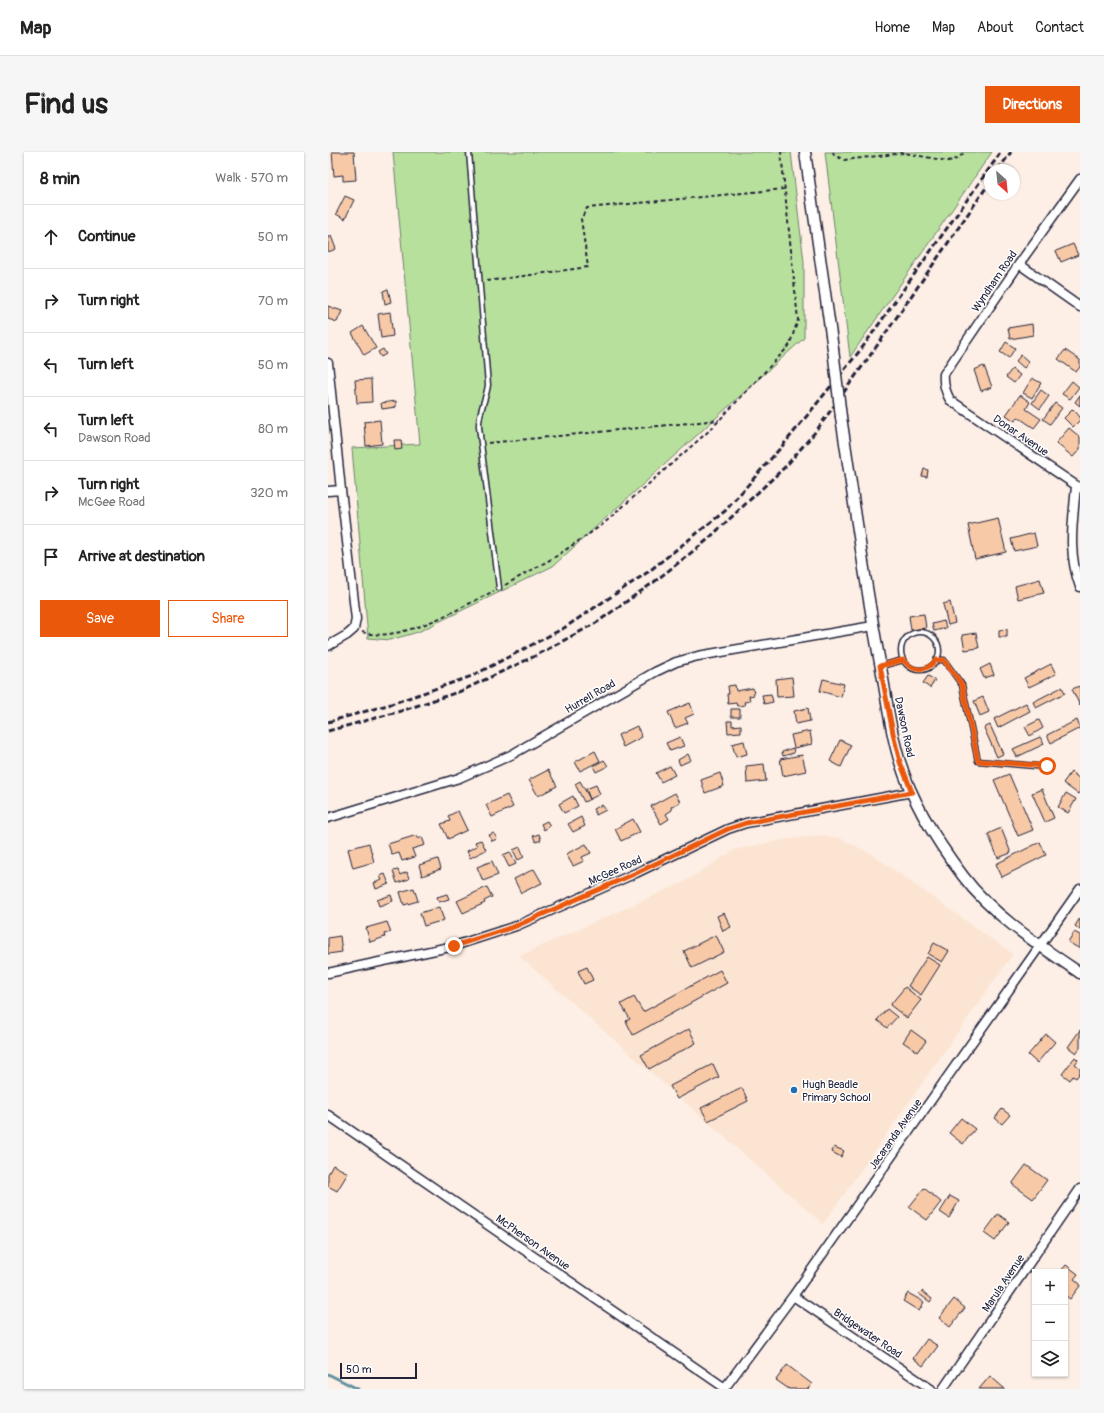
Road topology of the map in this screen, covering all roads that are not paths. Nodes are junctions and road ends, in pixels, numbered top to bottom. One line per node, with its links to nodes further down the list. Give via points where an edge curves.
1 (469, 152): 12 (lane, via 488,385 487,396 478,420)
2 (805, 152): 13 (street, Dawson Road, bridge)
3 (1080, 179): 4 (street, Wyndham Road)
4 (1019, 264): 5 (street); 7 (street, Wyndham Road, via 944,374 944,387)
5 (1080, 307)
6 (328, 363): 9 (street)
7 (950, 400): 8 (street, Donar Avenue)
8 (1078, 487): 11 (street, via 1071,546 1074,572)
9 (341, 490): 10 (street); 14 (street, via 356,619 354,629)
10 (328, 491)
11 (1080, 587)
12 (499, 588)
13 (873, 626): 17 (street, Dawson Road); 20 (street, Hurrell Road, via 676,662 511,755 459,778)
14 (328, 646)
15 (903, 660): 16 (lane, via 908,666 916,669 931,666); 16 (lane, via 902,645 906,638 912,633 920,632 928,633 938,645); 17 (lane)
16 (936, 660): 18 (lane, via 944,660 962,685 978,761)
17 (880, 666): 19 (street, Dawson Road, via 900,762)
18 (1047, 766)
19 (912, 792): 22 (street, Dawson Road, via 935,835 963,877 995,911); 23 (street, McGee Road, via 746,823 516,926 454,946)
20 (328, 818)
21 (1080, 889): 22 (street, Jacaranda Avenue)
22 (1041, 946): 24 (street, Dawson Road); 27 (street, Jacaranda Avenue)
23 (328, 973)
24 (1080, 973)
25 (328, 1115): 28 (street, McPherson Avenue)
26 (1080, 1189): 30 (street, Marula Avenue)
27 (793, 1296): 28 (street, Jacaranda Avenue); 29 (street, Bridgewater Road)
28 (725, 1389)
29 (931, 1389)
30 (943, 1389)

